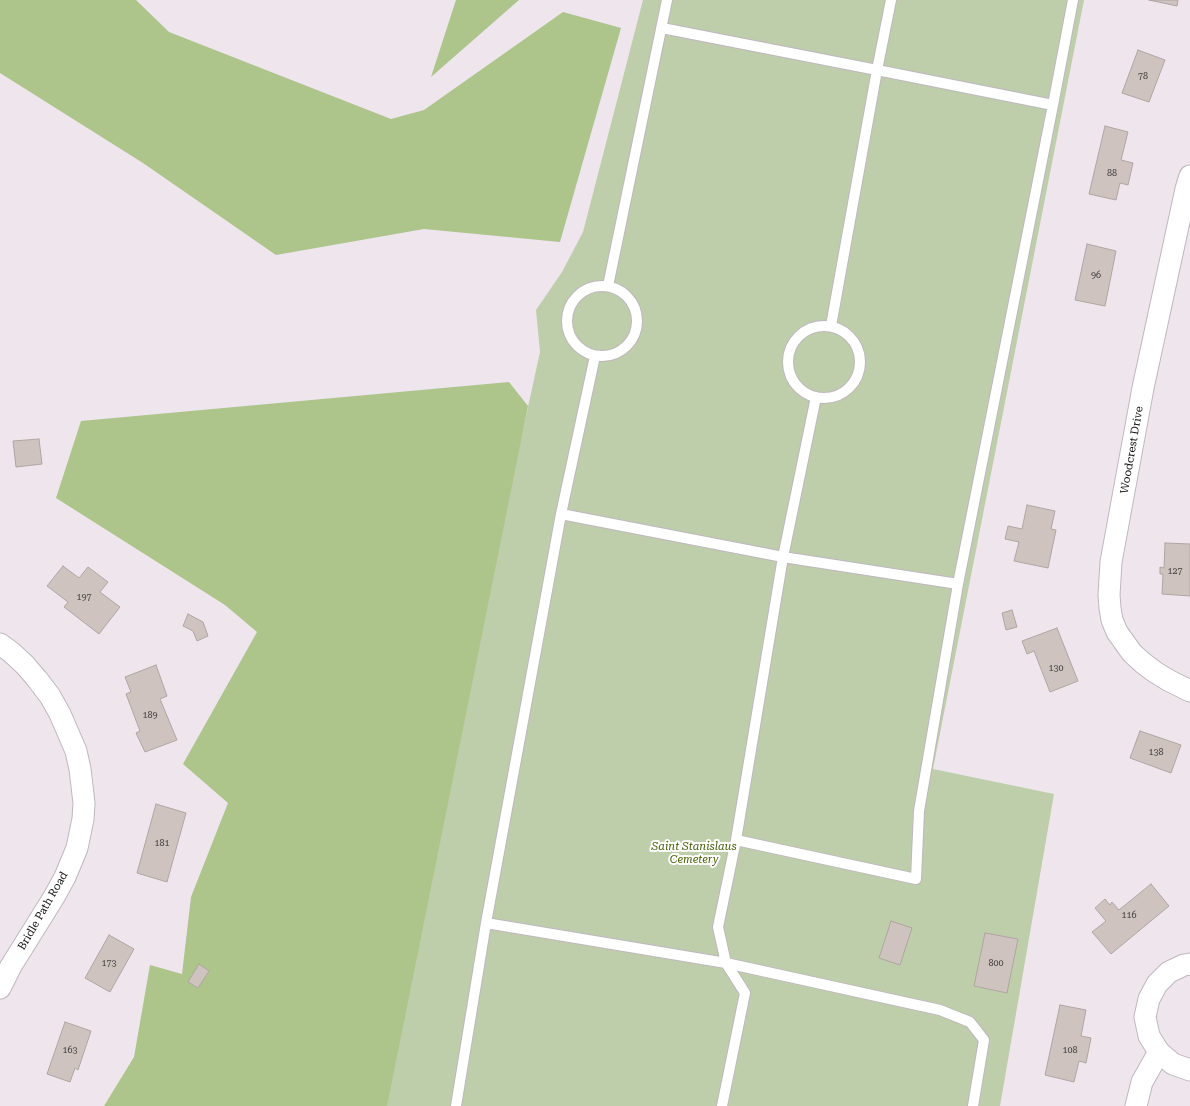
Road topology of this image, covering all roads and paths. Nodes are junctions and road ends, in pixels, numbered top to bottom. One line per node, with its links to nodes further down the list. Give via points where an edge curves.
1 (667, 0): 4 (lane)
2 (891, 0): 5 (lane)
3 (1073, 0): 6 (lane)
4 (662, 28): 5 (lane); 8 (lane)
5 (877, 70): 6 (lane); 9 (lane)
6 (1053, 105): 14 (lane)
7 (1189, 185): 16 (street, Woodcrest Drive, via 1143,388 1111,562 1109,595 1112,620 1128,648 1155,672)
8 (608, 286): 10 (lane, via 584,290 575,298 569,309 568,333 574,344); 10 (lane, via 628,296 638,316 637,328 634,338 617,354)
9 (831, 326): 11 (lane, via 818,326 807,330 790,348 788,360 795,384 804,392); 11 (lane, via 842,330 857,347 859,369 848,389 828,398)
10 (595, 356): 12 (lane)
11 (816, 397): 13 (lane)
12 (561, 514): 13 (lane); 18 (lane)
13 (783, 557): 14 (lane); 17 (lane)
14 (958, 584): 17 (lane, via 919,811 916,879)
15 (0, 644): 21 (street, Bridle Path Road, via 20,660 37,679 60,714 76,750 84,803 77,848 65,876)
16 (1190, 691)
17 (736, 840): 19 (lane, via 718,927)
18 (486, 923): 19 (lane); 24 (lane)
19 (726, 963): 25 (lane, via 744,993); 26 (lane, via 940,1010 970,1022 984,1040)
20 (1190, 964): 22 (street, via 1169,972 1156,984 1148,999 1145,1017 1149,1036)
21 (0, 988)
22 (1158, 1052): 23 (street, via 1173,1064); 27 (street, via 1142,1082)
23 (1190, 1070)
24 (456, 1106)
25 (722, 1106)
26 (973, 1106)
27 (1136, 1106)

